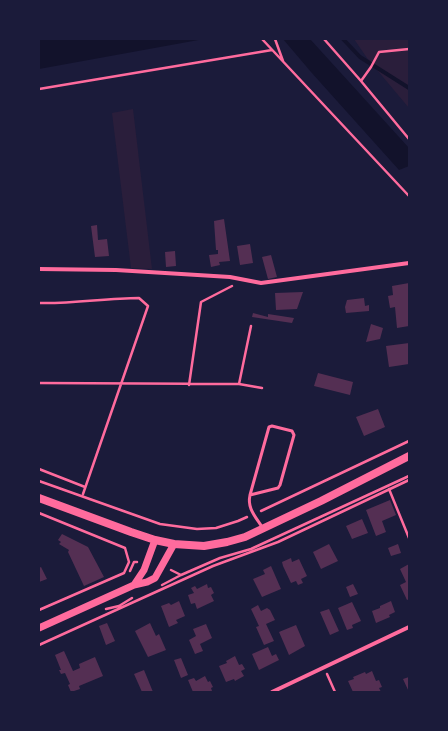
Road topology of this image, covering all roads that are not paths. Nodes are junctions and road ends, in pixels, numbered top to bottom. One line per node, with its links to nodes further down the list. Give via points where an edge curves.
1 (409, 263): 2 (street, via 261,284 230,277 116,270)
2 (39, 269)
3 (409, 456): 6 (main road)
4 (250, 495): 4 (lane, via 269,427 292,431 294,434 280,485 278,488); 6 (lane, via 249,506)
5 (39, 498): 7 (main road)
6 (263, 529): 8 (main road, via 227,542 204,546)
7 (155, 540): 8 (main road); 9 (street, via 144,570)
8 (174, 544): 9 (street, via 155,578)
9 (134, 585): 11 (street)
10 (409, 627): 12 (street)
11 (39, 628)
12 (272, 692)

